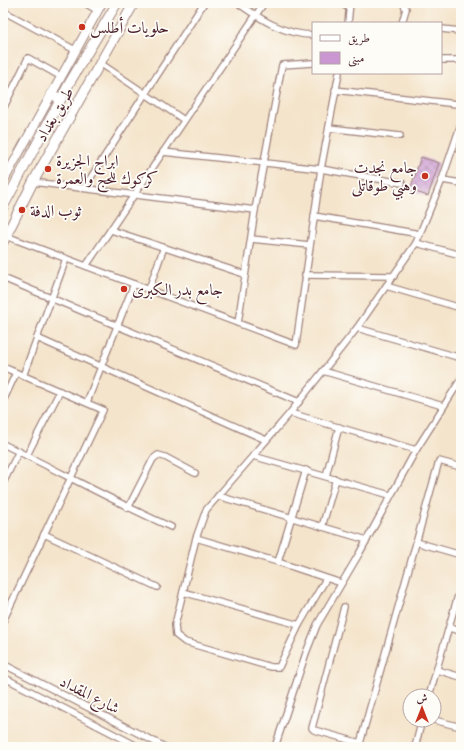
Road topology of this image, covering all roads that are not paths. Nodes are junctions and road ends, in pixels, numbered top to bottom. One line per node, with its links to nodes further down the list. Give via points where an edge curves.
1 (6, 3): 12 (street)
2 (85, 3): 13 (street)
3 (102, 3): 13 (main road)
4 (116, 3): 26 (main road, طريق بغداد)
5 (134, 3): 24 (main road, طريق بغداد)
6 (204, 3): 31 (street)
7 (238, 3): 15 (street)
8 (264, 3): 15 (street)
9 (341, 3): 11 (street)
10 (404, 3): 17 (street, via 406,9)
11 (350, 6): 16 (street)
12 (3, 8)
13 (98, 10): 21 (main road)
14 (3, 11): 21 (street)
15 (256, 16): 20 (street, via 292,33); 36 (street)
16 (348, 22)
17 (402, 22)
18 (442, 29): 19 (street)
19 (461, 31)
20 (312, 35)
21 (75, 50): 28 (main road)
22 (442, 60): 23 (street)
23 (461, 60)
24 (100, 63): 29 (main road, طريق بغداد); 31 (street)
25 (312, 63): 42 (street, via 282,65)
26 (79, 67): 29 (main road); 33 (main road, طريق بغداد)
27 (338, 74): 30 (street)
28 (60, 76): 32 (main road); 35 (street, via 28,58)
29 (93, 77): 46 (main road, طريق بغداد)
30 (335, 90): 34 (street); 38 (street)
31 (145, 92): 36 (street); 49 (street)
32 (50, 94): 33 (main road); 45 (main road)
33 (61, 99): 50 (main road, طريق بغداد)
34 (457, 104)
35 (3, 109)
36 (184, 120): 41 (street)
37 (461, 124): 39 (street)
38 (329, 128): 40 (street); 43 (street)
39 (460, 132): 44 (street)
40 (400, 136)
41 (163, 152): 42 (street); 51 (street)
42 (263, 164): 43 (street); 53 (street)
43 (321, 169): 47 (street); 54 (street)
44 (442, 180): 48 (street); 56 (street)
45 (3, 182)
46 (33, 182): 49 (street); 57 (main road, طريق بغداد)
47 (402, 183)
48 (461, 183)
49 (84, 188): 51 (street)
50 (6, 193): 52 (main road, طريق بغداد)
51 (135, 195): 53 (street); 55 (street)
52 (3, 207)
53 (255, 210): 58 (street)
54 (314, 216): 56 (street); 60 (street)
55 (111, 230): 61 (street); 64 (street)
56 (420, 234): 59 (street)
57 (4, 239): 63 (street)
58 (251, 239): 60 (street); 65 (street)
59 (416, 243): 62 (street); 67 (street)
60 (310, 245): 66 (street)
61 (164, 247): 65 (street); 71 (street)
62 (461, 255)
63 (66, 259): 64 (street); 72 (street)
64 (86, 266): 69 (street)
65 (244, 274): 74 (street)
66 (305, 275): 67 (street); 74 (street, via 296,345)
67 (394, 276): 70 (street)
68 (3, 278): 72 (street)
69 (134, 284): 71 (street); 75 (street)
70 (386, 286): 73 (street); 76 (street)
71 (149, 289): 74 (street)
72 (53, 298): 75 (street); 77 (street)
73 (461, 308)
74 (238, 323)
75 (118, 325): 79 (street); 88 (street)
76 (357, 328): 78 (street); 81 (street)
77 (37, 338): 79 (street); 83 (street)
78 (461, 358)
79 (102, 366): 87 (street); 92 (street)
80 (3, 367): 82 (street)
81 (323, 371): 88 (street); 89 (street)
82 (16, 373): 83 (street); 86 (street)
83 (23, 376): 85 (street)
84 (461, 379): 89 (street)
85 (60, 391): 87 (street); 96 (street)
86 (3, 401)
87 (87, 402): 102 (street, via 103,410)
88 (299, 402): 90 (street)
89 (442, 406): 94 (street)
90 (290, 413): 91 (street); 92 (street)
91 (339, 427): 94 (street); 101 (street)
92 (266, 440): 97 (street)
93 (3, 444): 95 (street)
94 (416, 450): 105 (street)
95 (19, 452): 96 (street); 104 (street)
96 (27, 455): 102 (street)
97 (254, 456): 99 (street); 106 (street)
98 (461, 467): 114 (street, via 439,461)
99 (306, 470): 101 (street); 108 (street)
100 (195, 473): 107 (street, via 158,455 153,458)
101 (326, 476): 103 (street)
102 (71, 477): 107 (street); 111 (street)
103 (336, 479): 105 (street); 110 (street)
104 (3, 483)
105 (390, 494): 113 (street)
106 (218, 496): 108 (street); 112 (street, via 206,510)
107 (128, 508): 109 (street)
108 (292, 518): 110 (street); 116 (street)
109 (171, 527)
110 (322, 527): 113 (street)
111 (44, 534): 120 (street); 123 (street)
112 (196, 538): 116 (street); 121 (street)
113 (367, 540): 118 (street)
114 (416, 542): 115 (street); 135 (street)
115 (461, 555)
116 (278, 562): 117 (street)
117 (326, 579): 118 (street); 124 (street)
118 (341, 583): 138 (street, via 306,653)
119 (461, 585): 125 (street)
120 (156, 587)
121 (183, 592): 124 (street); 124 (street, via 175,625 176,635 180,639 271,668 282,665)
122 (344, 607): 135 (street, via 312,728)
123 (3, 621)
124 (299, 624)
125 (449, 628): 126 (street); 128 (street)
126 (461, 631)
127 (3, 664): 137 (street, شارع المقداد)
128 (437, 670): 130 (street); 131 (street)
129 (3, 677): 136 (street, شارع المقداد)
130 (461, 677)
131 (431, 688)
132 (442, 722): 133 (street)
133 (461, 727)
134 (420, 728): 139 (street)
135 (360, 745)
136 (138, 747)
137 (165, 747)
138 (275, 747)
139 (415, 747)

